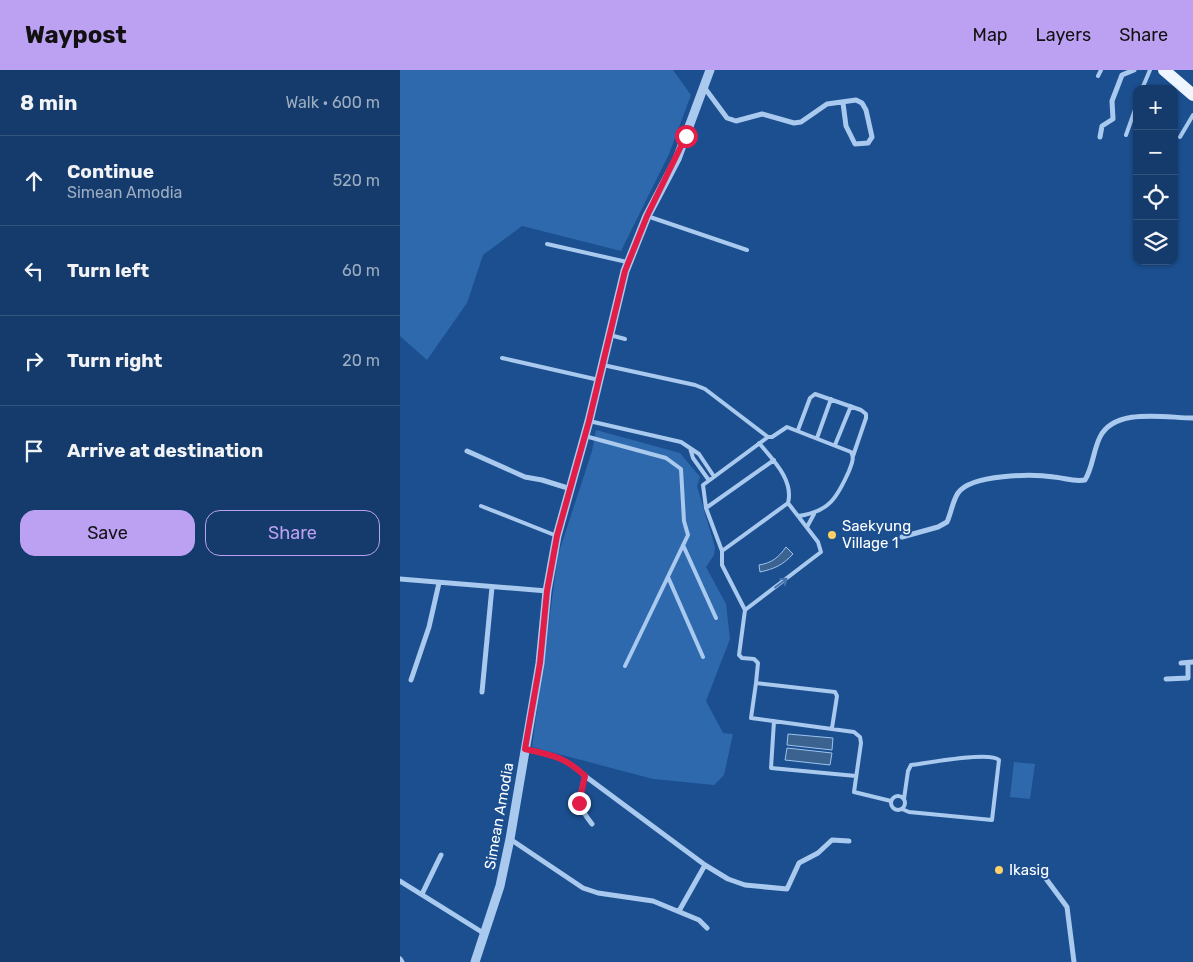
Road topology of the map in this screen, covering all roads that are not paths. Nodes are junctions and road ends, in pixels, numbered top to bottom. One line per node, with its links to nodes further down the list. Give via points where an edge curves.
1 (710, 70): 8 (street, Simean Amodia)
2 (1101, 70): 6 (lane)
3 (1134, 70): 14 (street, via 1122,75 1112,101 1113,119 1102,126)
4 (1150, 70): 7 (lane)
5 (1164, 70): 9 (main road)
6 (1098, 76)
7 (1144, 85)
8 (704, 87): 10 (street, via 727,118 736,121 762,114 801,122 822,106); 16 (street, Simean Amodia, via 677,159)
9 (1193, 95)
10 (843, 103): 10 (street, via 846,126 855,144 868,143 872,137 862,103 853,100)
11 (1133, 115): 13 (lane)
12 (1193, 115): 15 (lane)
13 (1126, 135)
14 (1100, 137)
15 (1180, 137)
16 (647, 216): 18 (lane); 19 (street, Simean Amodia)
17 (547, 244): 19 (lane)
18 (747, 250)
19 (627, 262): 20 (street, Simean Amodia)
20 (610, 335): 21 (lane); 23 (street, Simean Amodia)
21 (625, 339)
22 (502, 358): 24 (lane)
23 (603, 365): 24 (street, Simean Amodia); 31 (lane, via 700,387)
24 (599, 380): 28 (street, Simean Amodia)
25 (831, 399): 26 (lane); 29 (lane, via 819,394 812,396); 32 (lane)
26 (851, 406): 34 (lane); 37 (lane, via 866,414)
27 (1193, 418): 49 (street, via 1138,416 1113,424 1099,438 1085,480 1077,482 1053,477 984,480 958,493 947,522)
28 (589, 421): 30 (street, Simean Amodia); 35 (lane, via 681,442)
29 (798, 430): 31 (lane, via 787,427); 32 (lane)
30 (585, 436): 41 (street, Simean Amodia); 50 (lane, via 666,458 680,469 688,535)
31 (768, 437): 33 (lane)
32 (817, 438): 34 (lane)
33 (760, 444): 38 (lane); 39 (lane)
34 (835, 445): 37 (lane)
35 (690, 448): 39 (lane, via 699,454); 40 (lane)
36 (467, 452): 41 (street, via 524,477)
37 (853, 456): 45 (lane, via 838,496)
38 (774, 460): 42 (lane, via 780,466 787,487); 44 (lane)
39 (713, 475): 40 (lane)
40 (708, 479): 44 (lane, via 702,488)
41 (572, 489): 48 (street, Simean Amodia)
42 (788, 504): 46 (lane); 51 (lane)
43 (480, 506): 48 (lane)
44 (706, 508): 51 (lane)
45 (814, 514): 46 (lane); 47 (lane)
46 (798, 516): 47 (lane)
47 (806, 527): 57 (lane, one-way to 47, via 821,552 818,542)
48 (557, 536): 56 (street, Simean Amodia)
49 (902, 536)
50 (683, 545): 52 (lane); 58 (lane)
51 (722, 551): 57 (lane, via 722,565)
52 (668, 577): 59 (lane); 62 (lane)
53 (400, 579): 54 (street)
54 (440, 583): 55 (street); 64 (street)
55 (492, 587): 56 (street); 66 (street)
56 (547, 591): 69 (street, Simean Amodia, via 540,663)
57 (745, 610): 65 (lane, via 739,654 758,663)
58 (716, 618)
59 (704, 657)
60 (1191, 662): 61 (street); 63 (street, via 1188,678)
61 (1181, 663)
62 (625, 666)
63 (1166, 679)
64 (412, 680)
65 (756, 683): 67 (lane, via 751,718); 68 (lane, via 835,692)
66 (482, 692)
67 (774, 721): 68 (lane); 71 (lane, via 771,768)
68 (832, 728): 71 (lane, via 854,732 860,737)
69 (525, 749): 70 (street, via 558,756 572,763); 76 (street, Simean Amodia)
70 (585, 776): 75 (street, via 579,803); 79 (street)
71 (856, 776): 73 (lane, via 854,792)
72 (904, 799): 73 (lane, via 897,796); 74 (lane); 74 (lane, via 911,765 977,757 1000,760 992,820)
73 (891, 801): 74 (lane, via 895,809)
74 (902, 809)
75 (592, 824)
76 (510, 839): 83 (street, via 584,888 653,900); 85 (street, Simean Amodia)
77 (849, 841): 79 (street, via 832,840 818,853 799,863 787,889 745,884)
78 (441, 855): 82 (street)
79 (705, 866): 83 (street)
80 (1038, 868): 87 (street, via 1067,906)
81 (400, 881): 82 (street)
82 (422, 894): 85 (street)
83 (679, 912): 84 (street, via 699,920)
84 (707, 928)
85 (485, 934): 86 (street, Simean Amodia)
86 (475, 962)
87 (1074, 962)

